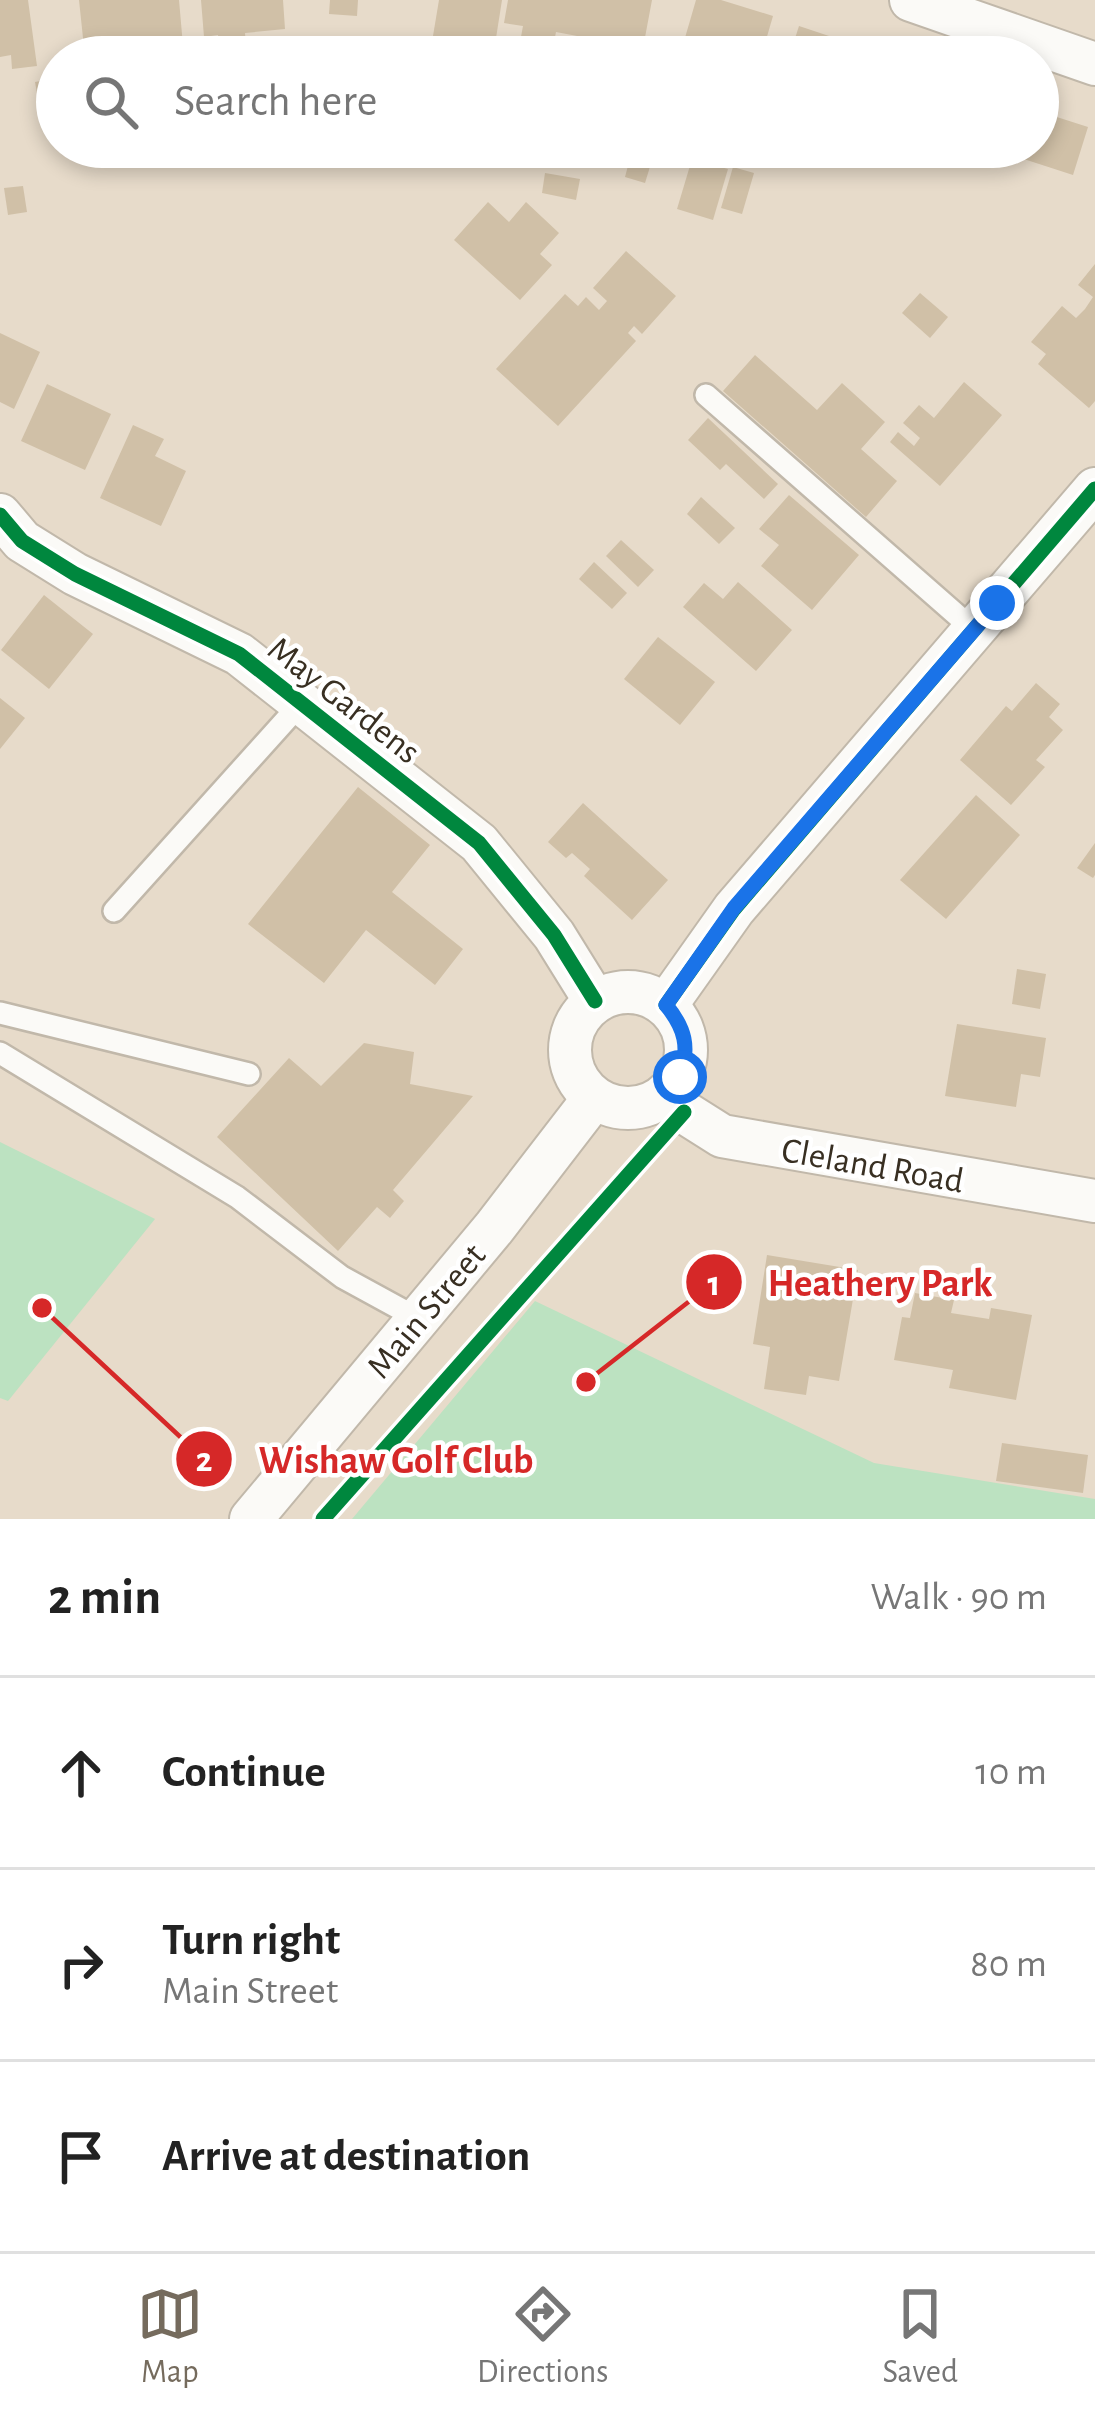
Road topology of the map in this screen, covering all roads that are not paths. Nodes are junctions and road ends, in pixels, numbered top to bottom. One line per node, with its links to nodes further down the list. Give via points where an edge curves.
1 (910, 0): 2 (street)
2 (1014, 36)
3 (1059, 52): 4 (street)
4 (1095, 64)
5 (706, 395): 8 (lane)
6 (1095, 489): 8 (street)
7 (8, 541): 9 (street, May Gardens, via 239,654)
8 (974, 630): 12 (street, via 734,908)
9 (302, 703): 10 (lane); 11 (street, May Gardens, via 479,843 554,935)
10 (114, 911)
11 (595, 1001): 12 (street, via 631,991); 17 (street, via 581,1014 569,1049)
12 (666, 1005): 16 (street, via 686,1038 680,1077)
13 (0, 1013): 15 (lane)
14 (0, 1053): 19 (lane)
15 (249, 1074)
16 (667, 1093): 17 (street, via 632,1108); 18 (street, Cleland Road, via 722,1136)
17 (594, 1098): 19 (street, Main Street)
18 (1095, 1201)
19 (418, 1318): 20 (street, Main Street)
20 (251, 1519)

